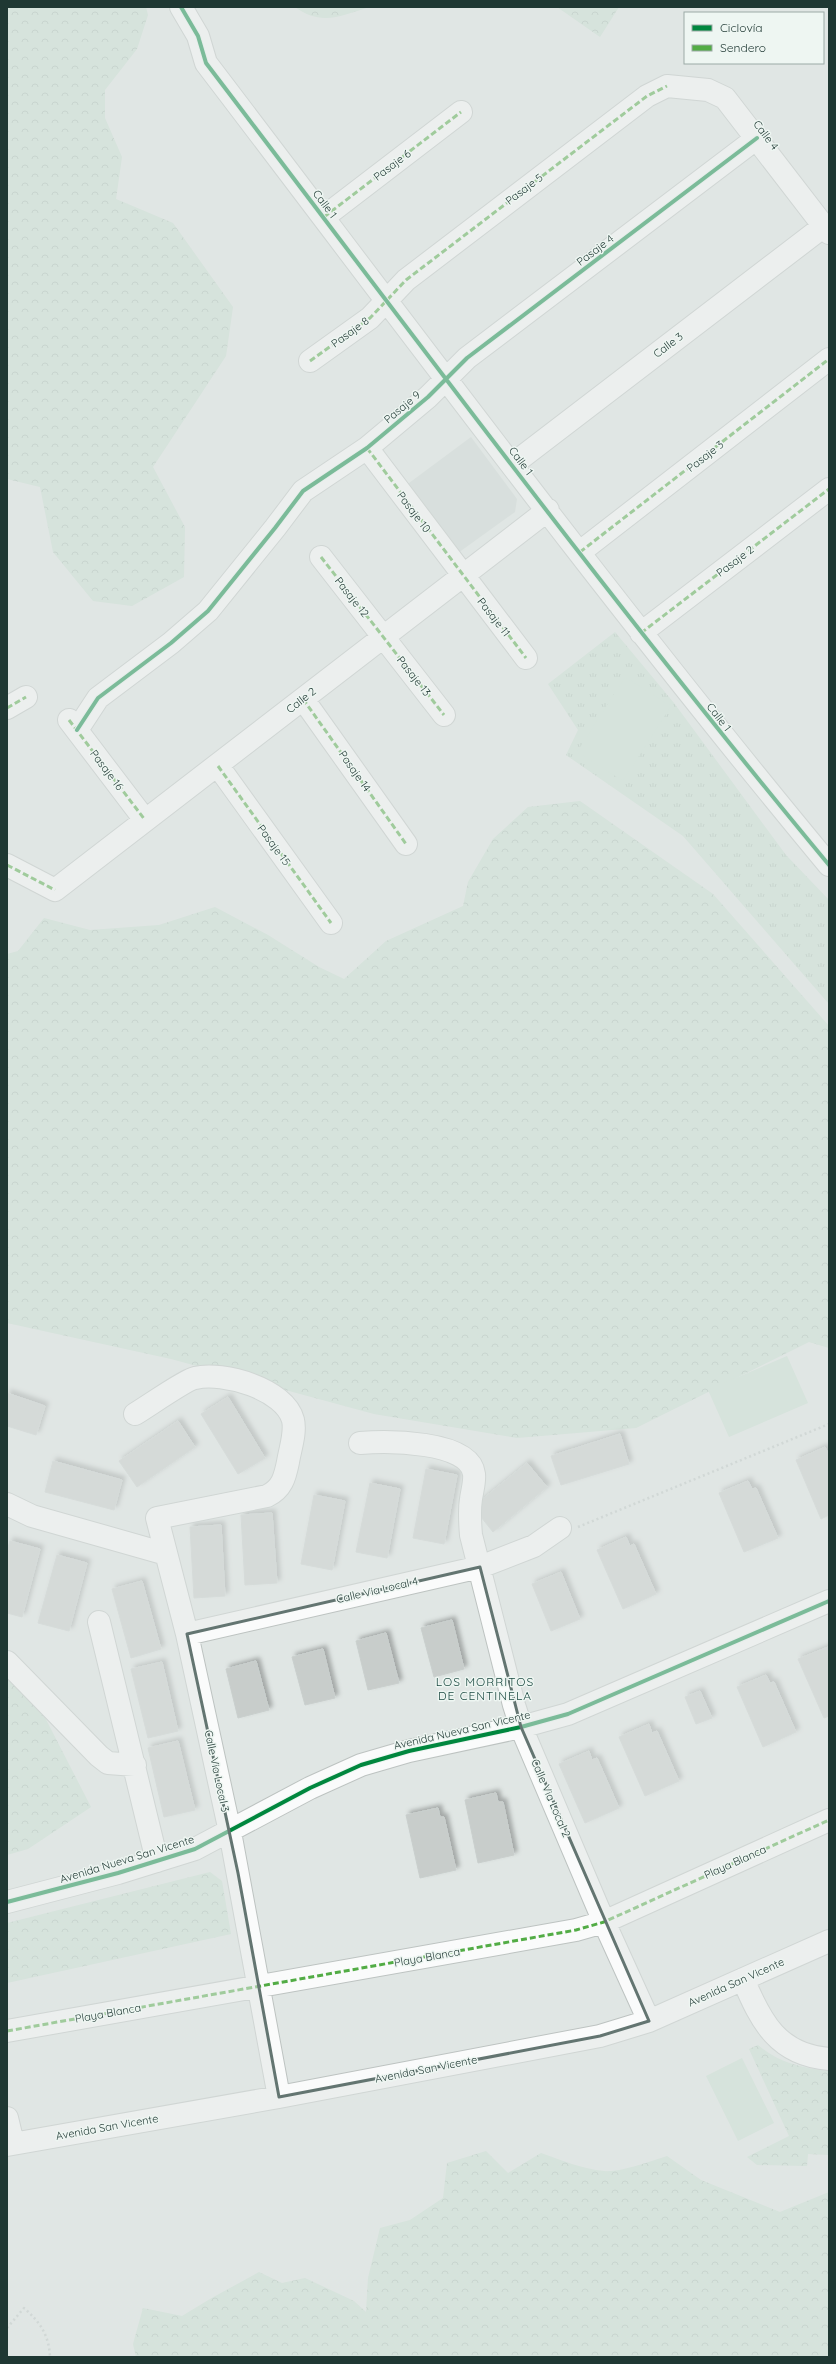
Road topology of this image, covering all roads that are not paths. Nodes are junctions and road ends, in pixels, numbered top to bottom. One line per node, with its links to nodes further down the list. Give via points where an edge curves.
1 (181, 7): 5 (street, Calle 1, via 198,36 206,63)
2 (667, 86): 4 (street, Calle 4, via 708,90 721,95 729,101); 7 (street, Pasaje 5, via 640,100 406,280)
3 (461, 112): 5 (street, Pasaje 6)
4 (757, 138): 6 (street, Calle 4); 10 (street, Pasaje 4, via 467,358)
5 (324, 217): 7 (street, Calle 1)
6 (826, 229): 12 (street, Calle 3)
7 (387, 300): 9 (street, Pasaje 8, via 370,318); 10 (street, Calle 1)
8 (829, 360): 15 (street, Pasaje 3)
9 (310, 361)
10 (447, 378): 11 (street, Pasaje 9); 12 (street, Calle 1)
11 (367, 448): 17 (street, Pasaje 10); 25 (street, Pasaje 9, via 303,491 208,611 171,643 98,698)
12 (513, 464): 14 (street, Calle 1)
13 (829, 489): 18 (street, Pasaje 2)
14 (548, 510): 15 (street, Calle 1); 17 (street, Calle 2)
15 (580, 552): 18 (street, Calle 1)
16 (321, 557): 19 (street, Pasaje 12)
17 (462, 576): 19 (street, Calle 2); 20 (street, Pasaje 11)
18 (641, 633): 30 (street, Calle 1)
19 (383, 637): 22 (street, Calle 2); 24 (street, Pasaje 13)
20 (526, 658)
21 (26, 697): 23 (street)
22 (303, 699): 26 (street, Calle 2); 28 (street, Pasaje 14)
23 (7, 708)
24 (444, 715)
25 (73, 725): 27 (street, Pasaje 16)
26 (218, 766): 27 (street, Calle 2); 31 (street, Pasaje 15)
27 (145, 820): 29 (street, Calle 2, via 55,890)
28 (406, 844)
29 (7, 865)
30 (829, 865)
31 (331, 923)
32 (135, 1414): 36 (street, Calle Via Local 3, via 195,1378 222,1377 252,1384 284,1404 292,1419 293,1436 285,1475 273,1494 158,1518)
33 (360, 1443): 37 (street, Calle Via Local 2, via 385,1441 428,1446 446,1450 468,1462 474,1473 470,1508 471,1535)
34 (7, 1504): 36 (street, via 32,1516)
35 (560, 1528): 37 (street, Calle Via Local 4, via 534,1546)
36 (166, 1554): 40 (street, Calle Via Local 3)
37 (480, 1567): 40 (street, Calle Via Local 4); 42 (street, Calle Via Local 2)
38 (829, 1601): 42 (street, Avenida Nueva San Vicente, via 568,1714)
39 (99, 1622): 43 (street)
40 (187, 1634): 45 (street, Calle Via Local 3)
41 (7, 1662): 43 (street, via 99,1756 108,1763)
42 (521, 1727): 45 (street, Avenida Nueva San Vicente, via 409,1751 361,1765 310,1788); 48 (street, Calle Via Local 2)
43 (135, 1765): 46 (street)
44 (829, 1820): 48 (street, Playa Blanca)
45 (230, 1832): 46 (street, Avenida Nueva San Vicente, via 195,1849); 51 (street, Calle Via Local 3)
46 (157, 1861): 47 (street, Avenida Nueva San Vicente)
47 (7, 1902)
48 (604, 1922): 51 (street, Playa Blanca, via 576,1930); 52 (street, Calle Via Local 2)
49 (829, 1941): 50 (street, Avenida San Vicente)
50 (742, 1979): 52 (street, Avenida San Vicente); 54 (street, via 762,2020 777,2039 799,2052)
51 (259, 1986): 53 (street, Playa Blanca); 55 (street, Calle Via Local 3)
52 (649, 2021): 55 (street, Avenida San Vicente, via 600,2036)
53 (7, 2031)
54 (829, 2059)
55 (279, 2098): 57 (street, Avenida San Vicente)
56 (7, 2118): 57 (street)
57 (10, 2144)

